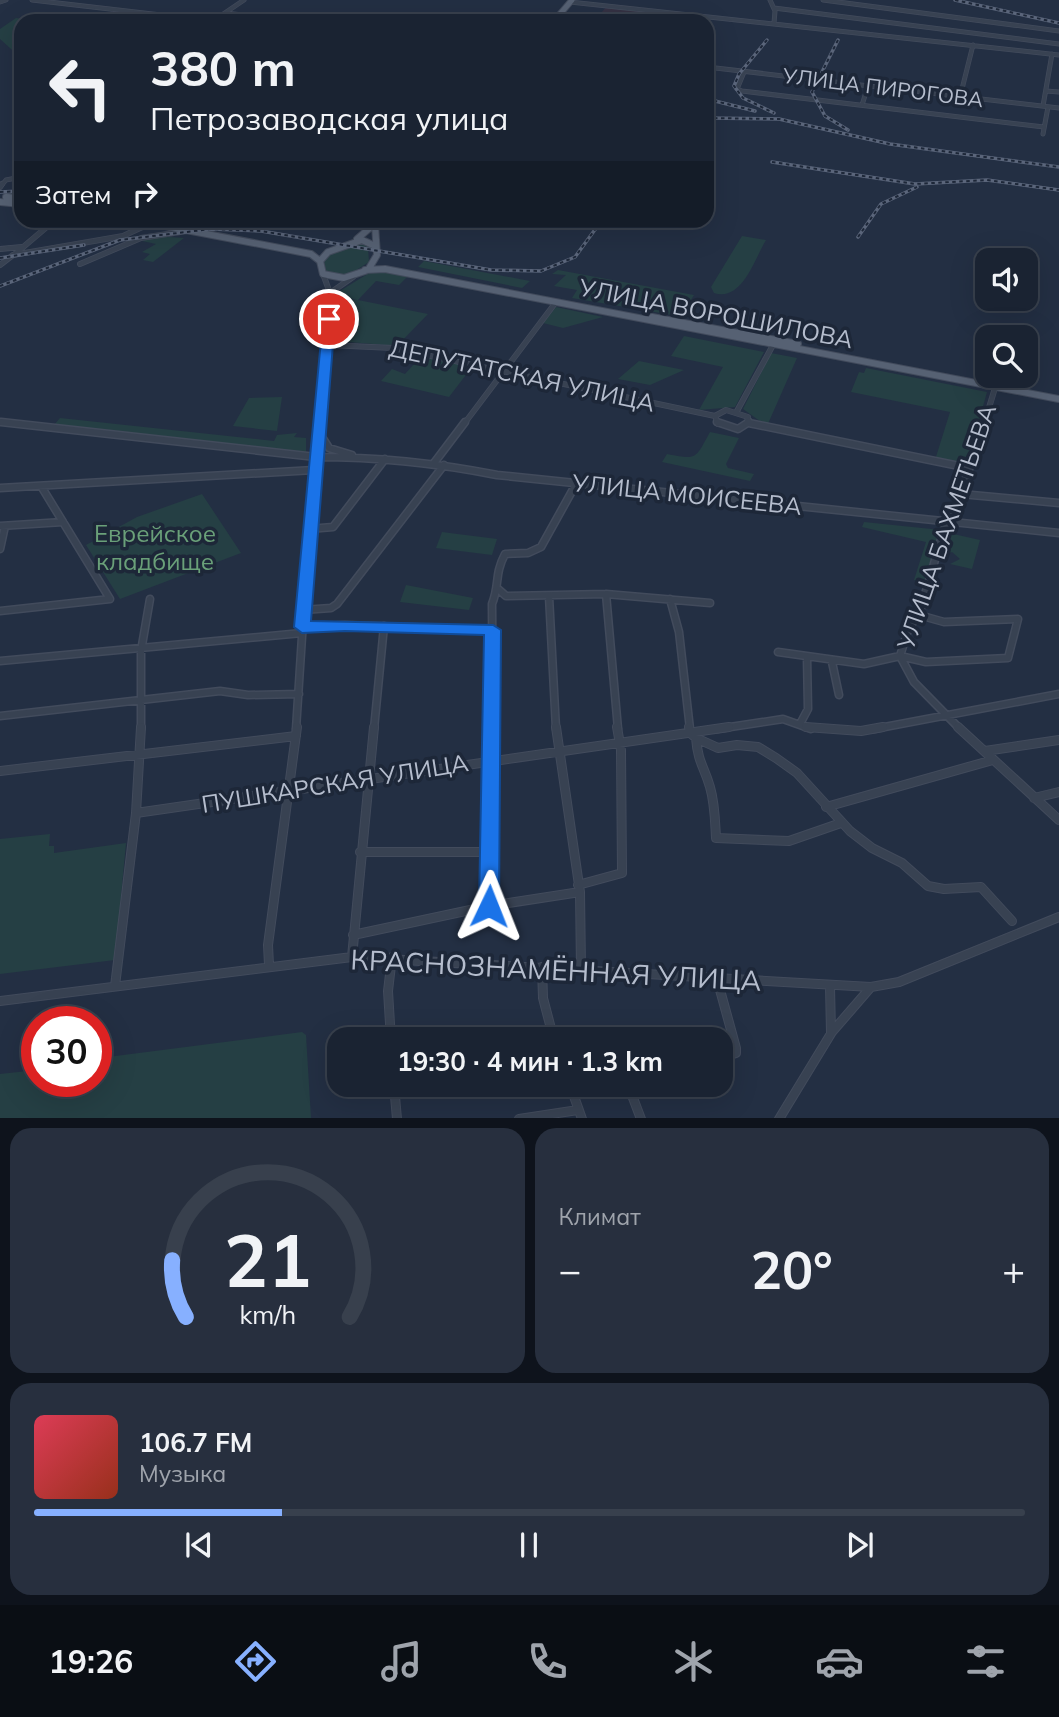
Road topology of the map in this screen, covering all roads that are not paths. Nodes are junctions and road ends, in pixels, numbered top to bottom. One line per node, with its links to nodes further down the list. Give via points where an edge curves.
1 (6, 0): 7 (street)
2 (32, 0): 10 (street)
3 (244, 0): 9 (street)
4 (770, 0): 8 (street)
5 (823, 0): 15 (street)
6 (571, 1): 12 (street)
7 (0, 2)
8 (774, 8): 14 (street); 17 (street)
9 (225, 13): 11 (street)
10 (153, 14)
11 (234, 14)
12 (691, 14)
13 (714, 16): 14 (street)
14 (774, 23): 19 (street)
15 (1035, 29): 16 (street); 17 (street)
16 (1059, 32)
17 (1033, 40): 18 (street); 20 (street)
18 (1059, 44)
19 (972, 45): 20 (street); 30 (street)
20 (1031, 51): 21 (street)
21 (1052, 54): 22 (street); 24 (street)
22 (1059, 55)
23 (714, 68): 26 (street, УЛИЦА ПИРОГОВА)
24 (1050, 68): 25 (street); 28 (street)
25 (1059, 69)
26 (744, 72): 27 (street, УЛИЦА ПИРОГОВА); 31 (street, via 737,89 742,91)
27 (867, 86): 30 (street, УЛИЦА ПИРОГОВА); 31 (street)
28 (1046, 91): 29 (street); 32 (street)
29 (1059, 92)
30 (961, 97): 32 (street, УЛИЦА ПИРОГОВА)
31 (862, 105): 34 (street)
32 (1046, 106): 33 (street, УЛИЦА ПИРОГОВА); 34 (street)
33 (1059, 108)
34 (1044, 127): 35 (street)
35 (1044, 134)
36 (14, 191): 39 (street)
37 (14, 199): 39 (main road)
38 (0, 200): 39 (main road)
39 (9, 200): 40 (main road)
40 (14, 202)
41 (45, 228): 52 (street)
42 (143, 228): 48 (street)
43 (180, 228): 47 (main road)
44 (207, 228): 54 (main road, via 316,250)
45 (371, 228): 50 (main road)
46 (377, 228): 51 (main road)
47 (191, 230): 49 (street); 57 (main road, via 311,254)
48 (135, 233): 49 (street); 55 (street)
49 (141, 237): 58 (street)
50 (355, 241): 51 (main road); 54 (main road)
51 (375, 246): 56 (main road)
52 (22, 247): 53 (street); 55 (street)
53 (0, 249)
54 (333, 249): 57 (main road)
55 (13, 255): 59 (street)
56 (376, 259): 60 (main road); 65 (main road, УЛИЦА ВОРОШИЛОВА, via 384,265)
57 (320, 261): 61 (main road)
58 (80, 264)
59 (0, 265)
60 (365, 270): 62 (main road); 64 (main road, УЛИЦА ВОРОШИЛОВА, via 385,269)
61 (323, 274): 62 (main road, via 337,279); 63 (street)
62 (353, 277): 63 (street)
63 (330, 293): 66 (street)
64 (556, 302): 65 (main road, УЛИЦА ВОРОШИЛОВА); 68 (street)
65 (735, 335): 67 (main road, УЛИЦА ВОРОШИЛОВА); 71 (main road, УЛИЦА ВОРОШИЛОВА)
66 (328, 345): 68 (street, ДЕПУТАТСКАЯ УЛИЦА, via 393,348); 76 (street)
67 (773, 345): 69 (main road, УЛИЦА ВОРОШИЛОВА); 72 (street)
68 (503, 372): 73 (street, ДЕПУТАТСКАЯ УЛИЦА); 80 (street)
69 (975, 384)
70 (995, 388): 71 (main road, УЛИЦА ВОРОШИЛОВА); 82 (street, УЛИЦА БАХМЕТЬЕВА)
71 (1059, 397)
72 (737, 411): 73 (street); 75 (street, via 748,417)
73 (715, 416): 75 (street, via 727,429)
74 (0, 422): 77 (street, УЛИЦА МОИСЕЕВА)
75 (749, 423): 82 (street)
76 (319, 432): 77 (street); 78 (street, via 330,448)
77 (316, 457): 78 (street, УЛИЦА МОИСЕЕВА); 83 (street)
78 (368, 457): 79 (street, УЛИЦА МОИСЕЕВА)
79 (385, 459): 80 (street, УЛИЦА МОИСЕЕВА); 92 (street, via 333,527)
80 (434, 463): 81 (street, УЛИЦА МОИСЕЕВА)
81 (444, 465): 84 (street, УЛИЦА МОИСЕЕВА); 101 (street, via 337,604)
82 (969, 468): 87 (street, УЛИЦА БАХМЕТЬЕВА)
83 (314, 470): 85 (street); 92 (street)
84 (576, 484): 90 (street, УЛИЦА МОИСЕЕВА); 95 (street, via 541,547 527,553 509,552 500,559 494,579)
85 (41, 486): 86 (street); 89 (street)
86 (0, 488)
87 (961, 494): 88 (street); 90 (street, УЛИЦА БАХМЕТЬЕВА)
88 (1059, 503)
89 (63, 522): 91 (street); 102 (street, via 110,599)
90 (951, 522): 93 (street, УЛИЦА МОИСЕЕВА); 103 (street, УЛИЦА БАХМЕТЬЕВА, via 944,529)
91 (2, 526): 94 (street)
92 (309, 529): 101 (street)
93 (1059, 533)
94 (0, 549)
95 (498, 589): 97 (street, via 506,596); 106 (street, via 492,604)
96 (606, 594): 97 (street); 99 (street); 123 (street)
97 (549, 596): 124 (street)
98 (150, 599): 107 (street)
99 (670, 599): 100 (street); 121 (street)
100 (710, 603)
101 (303, 610): 105 (street)
102 (0, 611)
103 (919, 615): 109 (street, УЛИЦА БАХМЕТЬЕВА, via 909,627); 109 (street, via 944,622 1018,619 1008,658 926,663)
104 (384, 626): 105 (street); 106 (street); 130 (street)
105 (302, 630): 107 (street); 113 (street)
106 (493, 630): 127 (street)
107 (143, 646): 111 (street); 116 (street)
108 (778, 652): 110 (street)
109 (900, 656): 112 (street, via 880,663); 118 (street, УЛИЦА БАХМЕТЬЕВА, via 914,682)
110 (807, 657): 112 (street); 119 (street, via 808,709)
111 (0, 661)
112 (832, 662): 115 (street)
113 (299, 694): 116 (street, via 220,691); 120 (street)
114 (1059, 694): 118 (street)
115 (839, 695)
116 (139, 701): 117 (street); 126 (street)
117 (0, 716)
118 (946, 716): 119 (street, via 861,732); 125 (street, УЛИЦА БАХМЕТЬЕВА)
119 (800, 724): 121 (street, ПУШКАРСКАЯ УЛИЦА, via 783,719)
120 (296, 736): 126 (street); 132 (street)
121 (693, 736): 123 (street, ПУШКАРСКАЯ УЛИЦА); 134 (street, via 718,748 758,747 797,773); 137 (street, via 714,803 716,838 789,841)
122 (1059, 740): 125 (street)
123 (619, 741): 124 (street, ПУШКАРСКАЯ УЛИЦА); 140 (street, via 622,873)
124 (556, 750): 127 (street, ПУШКАРСКАЯ УЛИЦА); 140 (street)
125 (985, 751): 128 (street, УЛИЦА БАХМЕТЬЕВА)
126 (141, 754): 129 (street); 135 (street)
127 (491, 760): 130 (street, ПУШКАРСКАЯ УЛИЦА); 139 (street)
128 (993, 760): 133 (street, УЛИЦА БАХМЕТЬЕВА); 134 (street)
129 (0, 771)
130 (368, 780): 132 (street, ПУШКАРСКАЯ УЛИЦА); 138 (street)
131 (1059, 792): 133 (street)
132 (288, 793): 135 (street, ПУШКАРСКАЯ УЛИЦА); 147 (street)
133 (1034, 798): 136 (street, УЛИЦА БАХМЕТЬЕВА)
134 (826, 807): 137 (street)
135 (136, 813): 151 (street)
136 (1059, 820)
137 (841, 823): 143 (street, via 928,886 981,887)
138 (360, 852): 139 (street); 144 (street)
139 (491, 852): 141 (street)
140 (579, 888): 141 (street); 149 (street)
141 (489, 906): 144 (street)
142 (1059, 917): 153 (street, КРАСНОЗНАМЁННАЯ УЛИЦА, via 899,982)
143 (1012, 921)
144 (353, 935): 145 (street)
145 (352, 957): 146 (street, КРАСНОЗНАМЁННАЯ УЛИЦА); 147 (street, КРАСНОЗНАМЁННАЯ УЛИЦА)
146 (391, 957): 148 (street, КРАСНОЗНАМЁННАЯ УЛИЦА); 155 (street)
147 (269, 965): 151 (street, КРАСНОЗНАМЁННАЯ УЛИЦА)
148 (542, 967): 149 (street, КРАСНОЗНАМЁННАЯ УЛИЦА); 156 (street)
149 (581, 970): 150 (street, КРАСНОЗНАМЁННАЯ УЛИЦА)
150 (717, 979): 152 (street, КРАСНОЗНАМЁННАЯ УЛИЦА); 157 (street)
151 (115, 986): 154 (street, КРАСНОЗНАМЁННАЯ УЛИЦА)
152 (830, 986): 153 (street, КРАСНОЗНАМЁННАЯ УЛИЦА); 158 (street)
153 (872, 987): 158 (street)
154 (0, 1001)
155 (390, 1027)
156 (551, 1027)
157 (730, 1027)
158 (831, 1035): 168 (street)
159 (733, 1037): 160 (street)
160 (733, 1054)
161 (395, 1097): 165 (street)
162 (574, 1097): 164 (street)
163 (633, 1097): 167 (street)
164 (580, 1114): 166 (street)
165 (397, 1118)
166 (519, 1118)
167 (641, 1118)
168 (779, 1118)

